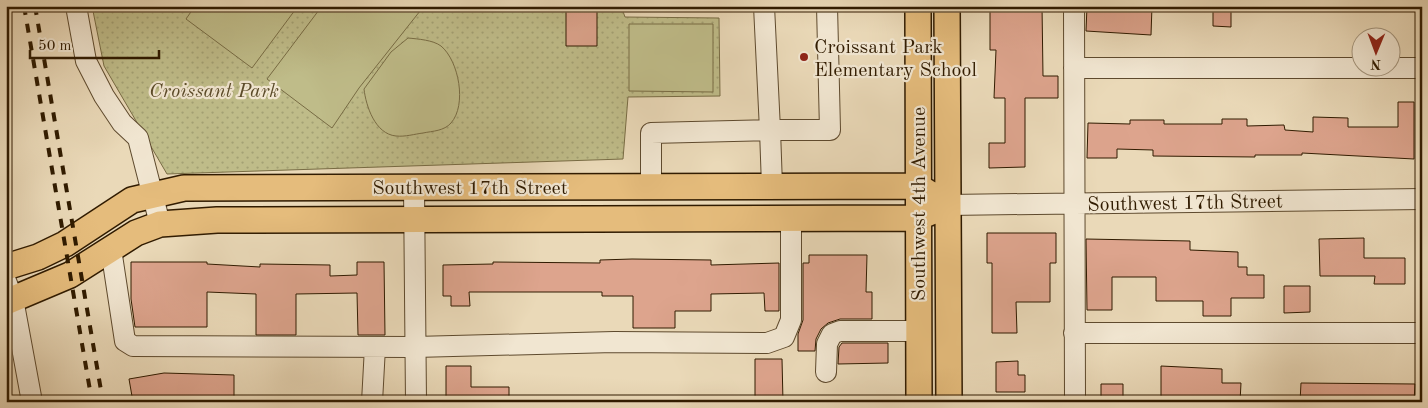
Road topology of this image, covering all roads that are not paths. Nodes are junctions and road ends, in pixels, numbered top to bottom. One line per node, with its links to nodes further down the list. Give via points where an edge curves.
1 (76, 6): 14 (street, via 86,61 122,123 138,138)
2 (764, 6): 9 (street)
3 (826, 6): 9 (street, via 830,130)
4 (918, 6): 12 (main road, Southwest 4th Avenue)
5 (947, 6): 17 (main road, Southwest 4th Avenue)
6 (1074, 6): 7 (street)
7 (1074, 68): 8 (street); 16 (street)
8 (1422, 68)
9 (770, 130): 10 (street, via 651,133); 11 (street)
10 (651, 186): 11 (main road, Southwest 17th Street); 13 (main road, Southwest 17th Street)
11 (772, 186): 12 (main road, Southwest 17th Street)
12 (917, 186): 17 (main road); 18 (main road, Southwest 4th Avenue)
13 (414, 187): 14 (main road, Southwest 17th Street, via 184,188); 20 (street)
14 (152, 194): 21 (street); 23 (main road, Southwest 17th Street, via 132,200 65,244)
15 (1422, 199): 16 (street, Southwest 17th Street)
16 (1074, 204): 17 (street, Southwest 17th Street); 26 (street)
17 (948, 205): 18 (main road, Southwest 17th Street); 35 (main road, Southwest 4th Avenue)
18 (917, 218): 19 (main road, Southwest 17th Street); 25 (main road, Southwest 4th Avenue)
19 (791, 219): 20 (main road, Southwest 17th Street); 29 (street, via 791,320 784,337 767,343 614,342)
20 (415, 220): 21 (main road, Southwest 17th Street, via 217,220); 29 (street)
21 (160, 224): 22 (main road, Southwest 17th Street, via 136,233)
22 (111, 249): 24 (main road, Southwest 17th Street, via 70,275); 28 (street, via 126,341 133,346)
23 (6, 267)
24 (8, 294): 31 (street)
25 (918, 331): 30 (street, via 840,331 832,334); 34 (main road, Southwest 4th Avenue)
26 (1074, 332): 27 (street); 36 (street)
27 (1422, 333)
28 (375, 347): 29 (street); 32 (street)
29 (416, 347): 33 (street)
30 (826, 372)
31 (32, 402)
32 (372, 402)
33 (416, 402)
34 (919, 402)
35 (949, 402)
36 (1075, 402)

